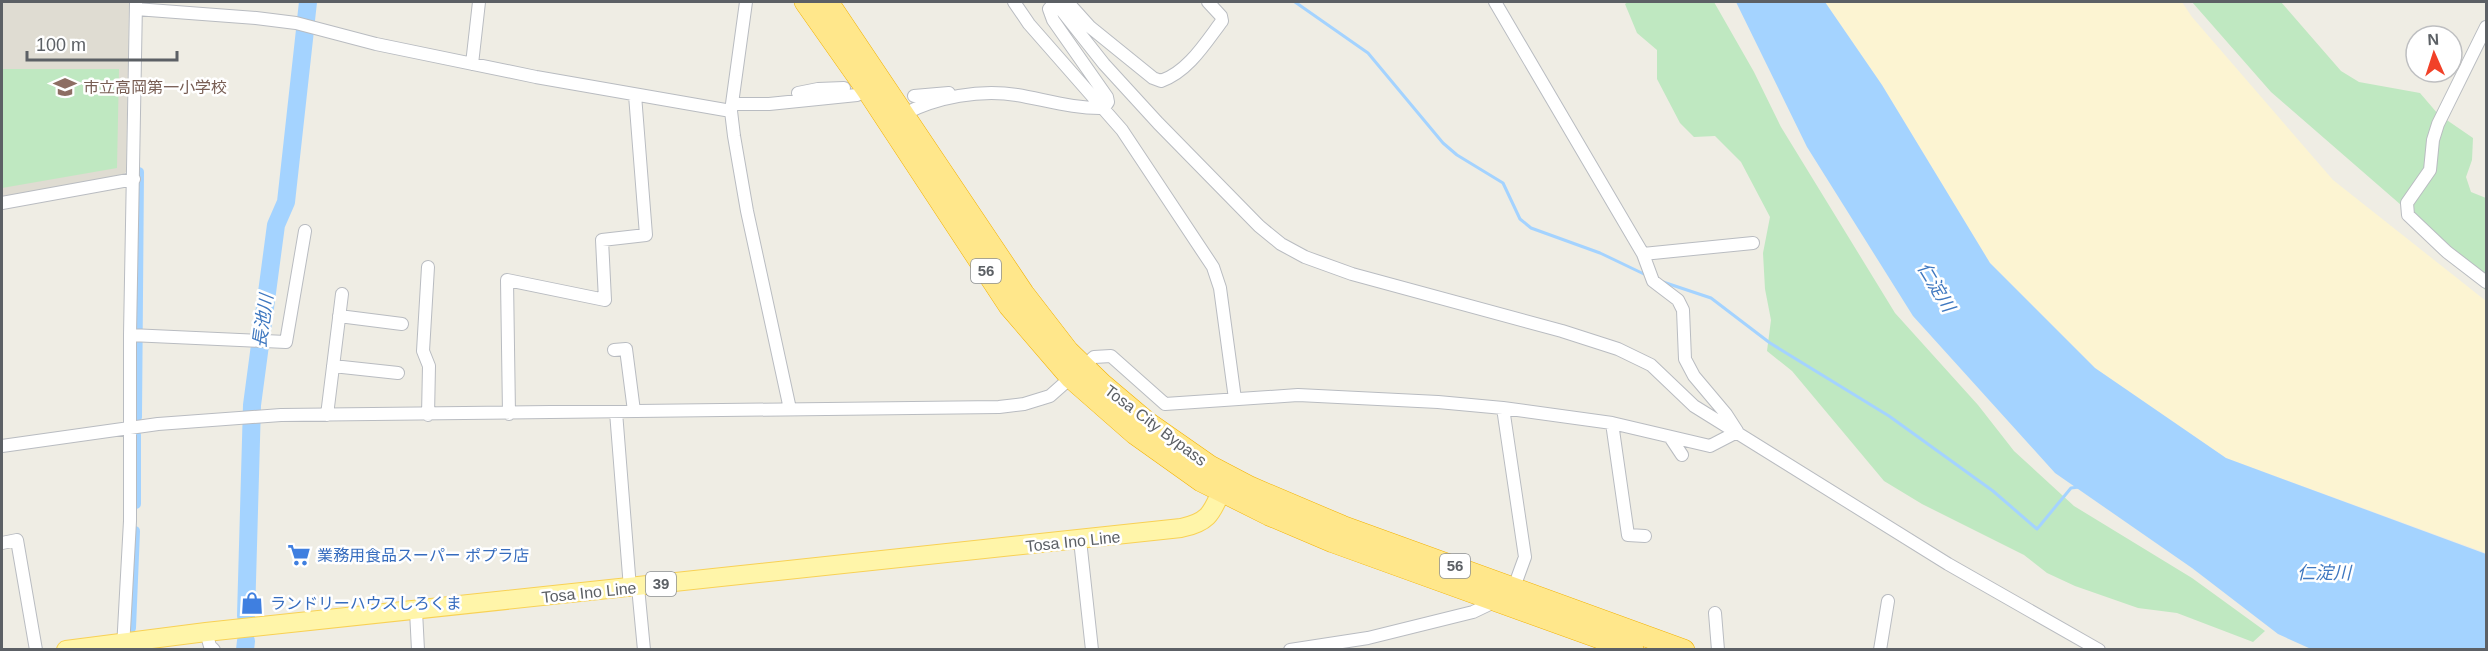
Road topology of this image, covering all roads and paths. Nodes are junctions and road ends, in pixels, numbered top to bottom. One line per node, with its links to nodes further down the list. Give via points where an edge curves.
1 (480, 2): 11 (street)
2 (746, 2): 18 (street)
3 (805, 2): 13 (highway, Tosa City Bypass / 56)
4 (828, 2): 17 (highway, Tosa City Bypass / 56)
5 (1014, 2): 19 (street)
6 (1055, 2): 7 (street, via 1072,7 1090,27 1161,81 1196,55 1222,21); 19 (street, via 1050,9 1053,20 1107,97); 45 (street, via 1158,123 1281,244 1352,274 1512,316 1618,350 1651,364 1694,406)
7 (1208, 2)
8 (1495, 2): 24 (street)
9 (136, 5): 11 (street, via 296,23); 20 (street)
10 (2487, 27): 26 (street, via 2438,124 2430,170 2407,203 2408,215)
11 (472, 64): 15 (street)
12 (844, 88): 16 (street, via 792,94)
13 (867, 90): 16 (street, via 857,95); 33 (highway, Tosa City Bypass / 56, via 1009,306)
14 (991, 93): 17 (street, via 969,94 917,107); 17 (street, via 974,88); 19 (street)
15 (636, 95): 18 (street); 41 (street, via 646,235 602,240 605,300 507,280)
16 (769, 104): 18 (street)
17 (909, 105): 33 (highway, Tosa City Bypass / 56, via 1024,294)
18 (732, 108): 37 (street, via 747,211)
19 (1104, 108): 35 (street, via 1213,267 1220,288)
20 (134, 179): 21 (street); 30 (street)
21 (2, 203)
22 (305, 231): 30 (street, via 286,342)
23 (1753, 243): 24 (street)
24 (1643, 254): 45 (street, via 1651,276 1678,300 1683,310 1685,359)
25 (428, 267): 40 (street, via 423,351 429,366)
26 (2487, 282)
27 (342, 294): 28 (street)
28 (339, 316): 29 (street); 32 (street)
29 (402, 324)
30 (134, 336): 44 (street)
31 (614, 350): 38 (street, via 626,349)
32 (333, 366): 34 (street); 42 (street)
33 (1076, 371): 35 (street, via 1094,357 1111,356 1166,404); 37 (street, via 1050,396 1024,404); 49 (highway, Tosa City Bypass / 56, via 1135,434 1175,464)
34 (398, 373)
35 (1235, 399): 36 (street, via 1298,395)
36 (1503, 408): 43 (street); 54 (street, via 1525,557)
37 (790, 409): 38 (street)
38 (634, 411): 39 (street)
39 (616, 412): 41 (street); 53 (street)
40 (428, 414): 41 (street); 42 (street)
41 (509, 414)
42 (327, 415): 44 (street)
43 (1612, 423): 46 (street); 50 (street, via 1628,535)
44 (131, 428): 47 (street); 59 (street)
45 (1737, 432): 46 (street, via 1710,446); 71 (street, via 1948,564)
46 (1670, 437): 48 (street)
47 (2, 446)
48 (1682, 455)
49 (1224, 484): 51 (main road, Tosa Ino Line / 39, via 1208,516 1197,525); 54 (highway, Tosa City Bypass / 56, via 1333,542)
50 (1645, 536)
51 (1080, 540): 53 (main road, Tosa Ino Line / 39); 65 (street)
52 (2, 543): 60 (street, via 17,540)
53 (634, 587): 56 (main road, Tosa Ino Line / 39); 64 (street)
54 (1505, 594): 66 (street, via 1473,612 1368,638); 67 (highway, Tosa City Bypass / 56); 68 (highway, Tosa City Bypass / 56)
55 (1888, 601): 70 (street)
56 (416, 611): 58 (main road, Tosa Ino Line / 39); 63 (street)
57 (1715, 613): 69 (street)
58 (206, 632): 59 (main road, Tosa Ino Line / 39); 62 (street)
59 (123, 646): 61 (main road, Tosa Ino Line / 39)
60 (36, 650)
61 (66, 650)
62 (214, 650)
63 (418, 650)
64 (644, 650)
65 (1092, 650)
66 (1290, 650)
67 (1633, 650)
68 (1684, 650)
69 (1718, 650)
70 (1880, 650)
71 (2099, 650)

